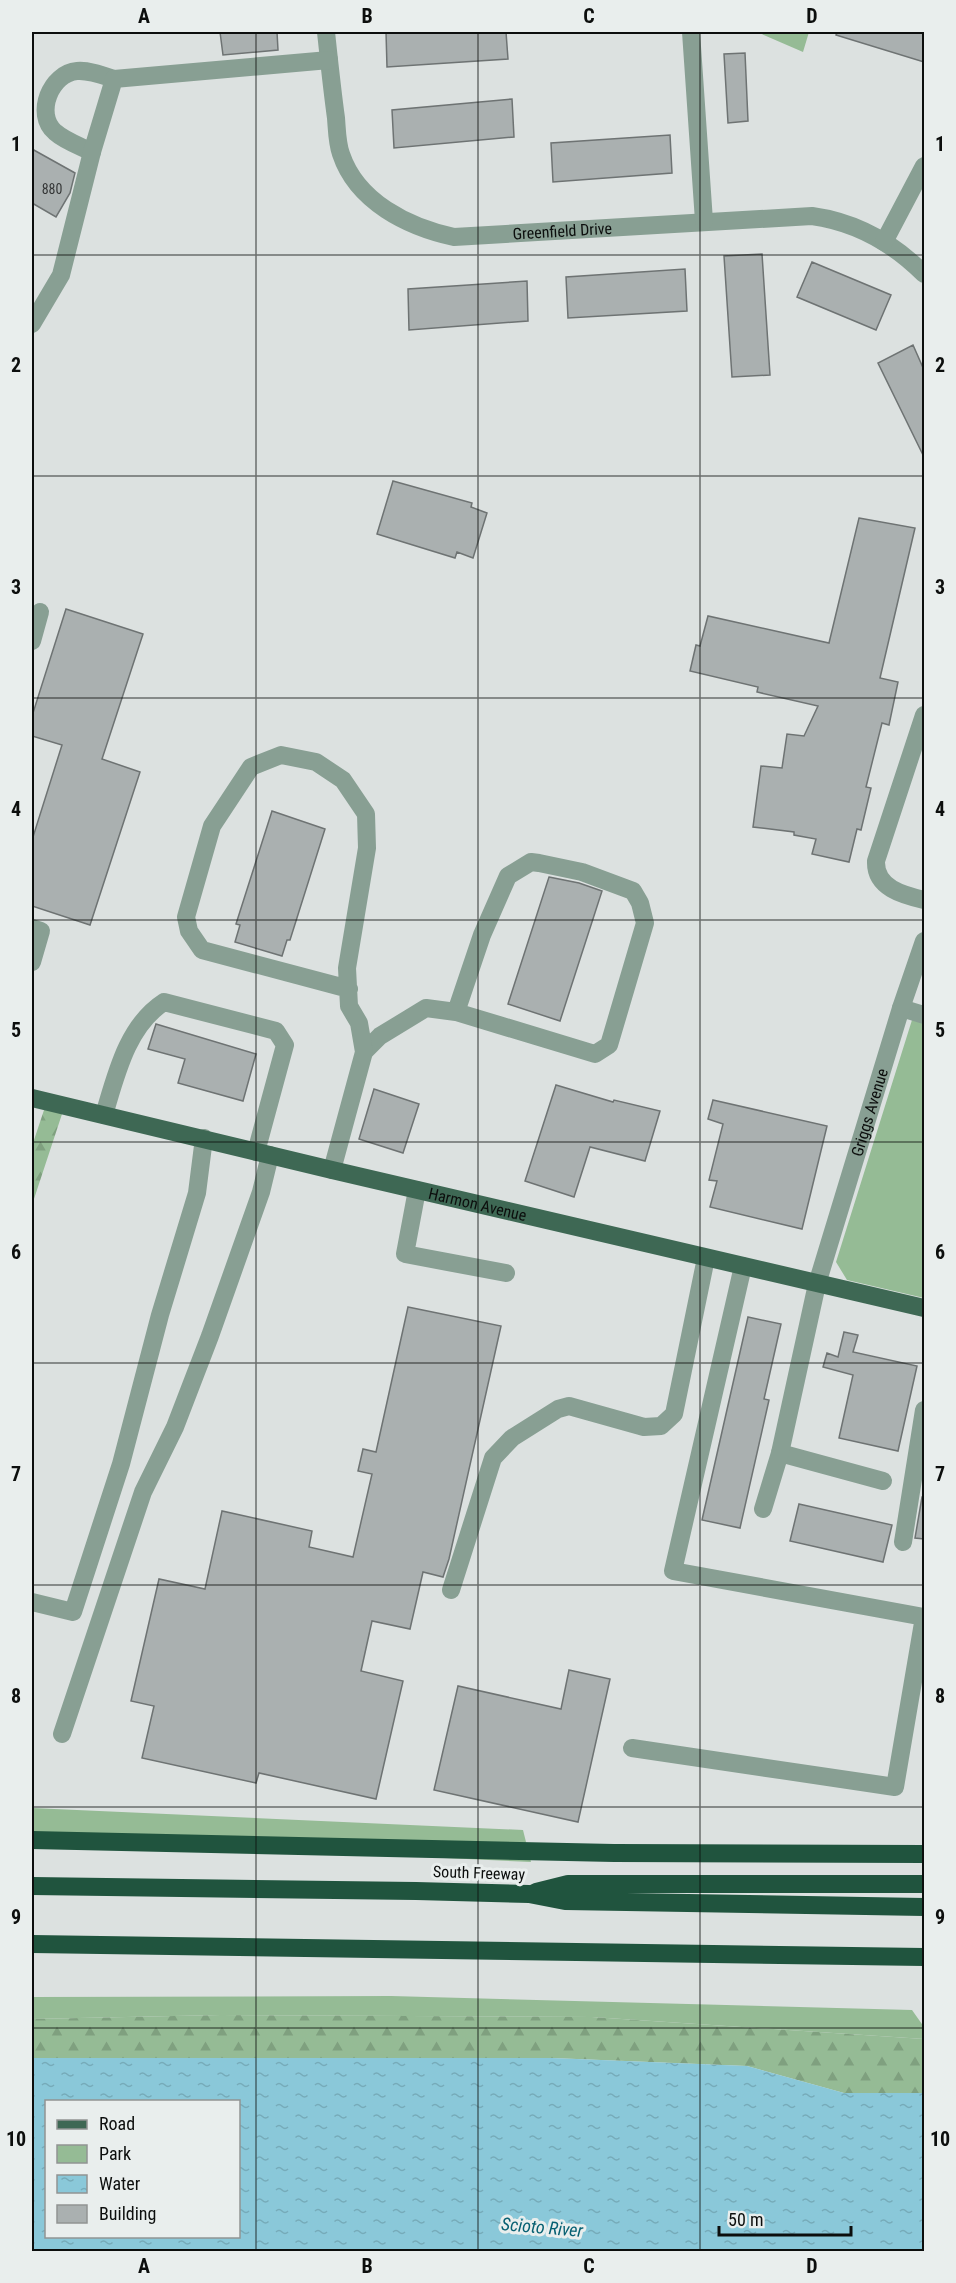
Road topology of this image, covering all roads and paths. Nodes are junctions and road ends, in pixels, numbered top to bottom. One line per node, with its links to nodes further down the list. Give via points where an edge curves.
1 (326, 32): 3 (street, Greenfield Drive)
2 (691, 32): 7 (street)
3 (329, 60): 4 (street); 7 (street, Greenfield Drive, via 340,153 350,174 362,191 386,210 426,231 454,237)
4 (114, 79): 5 (street); 5 (street, via 76,70 57,80 47,97 45,116 53,132)
5 (92, 153): 10 (street, via 61,274)
6 (924, 166): 8 (street)
7 (704, 221): 8 (street, Greenfield Drive, via 812,216 836,219)
8 (884, 242): 9 (street, Greenfield Drive, via 905,254)
9 (924, 274)
10 (32, 324)
11 (40, 612): 12 (street)
12 (32, 641)
13 (924, 715): 14 (street, via 876,861 876,872 882,882 907,896)
14 (924, 900)
15 (32, 928): 17 (street, via 41,931)
16 (924, 941): 19 (street, Griggs Avenue)
17 (32, 962)
18 (349, 988): 18 (street, via 347,968 367,848 366,814 343,780 316,762 281,755 251,767 212,826 186,917 189,931 202,950); 22 (street, via 350,1006)
19 (901, 1008): 21 (street); 32 (street, Griggs Avenue)
20 (456, 1012): 20 (street, via 596,1054 609,1045 645,923 633,891 582,872 531,862 508,876 482,935); 22 (street, via 426,1008 380,1036)
21 (924, 1015)
22 (364, 1052): 27 (street)
23 (32, 1098): 24 (main road, Harmon Avenue)
24 (104, 1115): 25 (main road, Harmon Avenue); 26 (street, via 124,1054 139,1026 164,1002 276,1031 285,1045)
25 (204, 1138): 26 (main road, Harmon Avenue); 40 (street, via 197,1193 121,1464 73,1612)
26 (263, 1153): 27 (main road, Harmon Avenue); 41 (street, via 261,1192 175,1427 143,1492)
27 (332, 1170): 28 (main road, Harmon Avenue)
28 (417, 1190): 29 (main road, Harmon Avenue); 31 (street, via 405,1254)
29 (706, 1258): 30 (main road, Harmon Avenue); 39 (street, via 674,1414 661,1426 644,1427 569,1406 512,1438 493,1458)
30 (743, 1266): 32 (main road, Harmon Avenue); 42 (street, via 673,1571 924,1617 895,1787)
31 (506, 1273)
32 (817, 1284): 33 (main road, Harmon Avenue); 35 (street, Griggs Avenue)
33 (924, 1308)
34 (924, 1410): 38 (street)
35 (780, 1453): 36 (street); 37 (street, Griggs Avenue)
36 (883, 1481)
37 (763, 1509)
38 (903, 1542)
39 (450, 1590)
40 (32, 1602)
41 (62, 1734)
42 (632, 1748)
43 (32, 1840): 44 (highway, via 602,1853)
44 (924, 1854)
45 (924, 1884): 47 (highway, via 568,1884)
46 (32, 1886): 47 (highway, South Freeway)
47 (528, 1894): 48 (highway, South Freeway, via 565,1901)
48 (924, 1907)
49 (32, 1944): 50 (highway)
50 (802, 1955): 51 (highway); 52 (highway)
51 (924, 1957)
52 (924, 1965)

